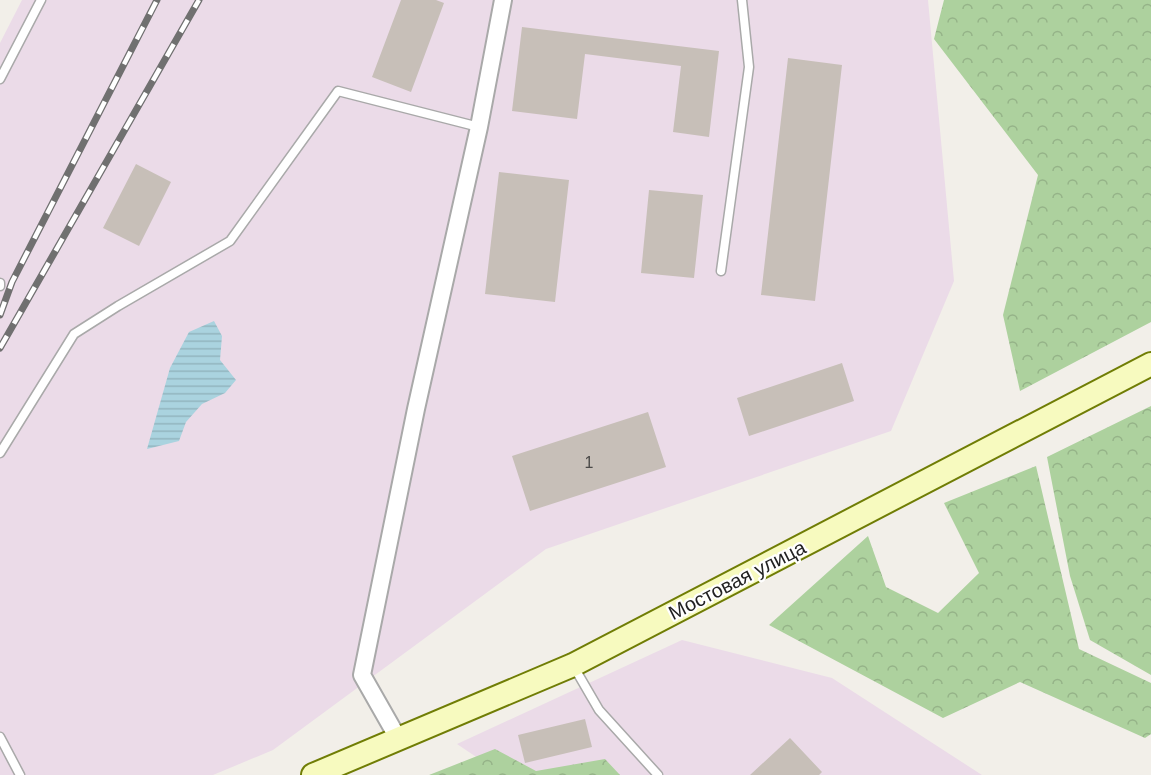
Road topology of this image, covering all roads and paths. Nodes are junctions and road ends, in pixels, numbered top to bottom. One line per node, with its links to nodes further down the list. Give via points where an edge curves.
1 (41, 0): 4 (lane)
2 (503, 0): 5 (street)
3 (742, 0): 6 (lane, via 749,67)
4 (0, 79)
5 (479, 127): 8 (lane, via 338,91 230,241 74,334); 11 (street, via 416,409 363,675)
6 (722, 271)
7 (1151, 364): 9 (street, Мостовая улица)
8 (0, 453)
9 (573, 665): 11 (street, Мостовая улица); 14 (lane, via 599,710)
10 (0, 737): 12 (lane)
11 (399, 740): 13 (street, Мостовая улица)
12 (20, 775)
13 (313, 775)
14 (658, 775)

